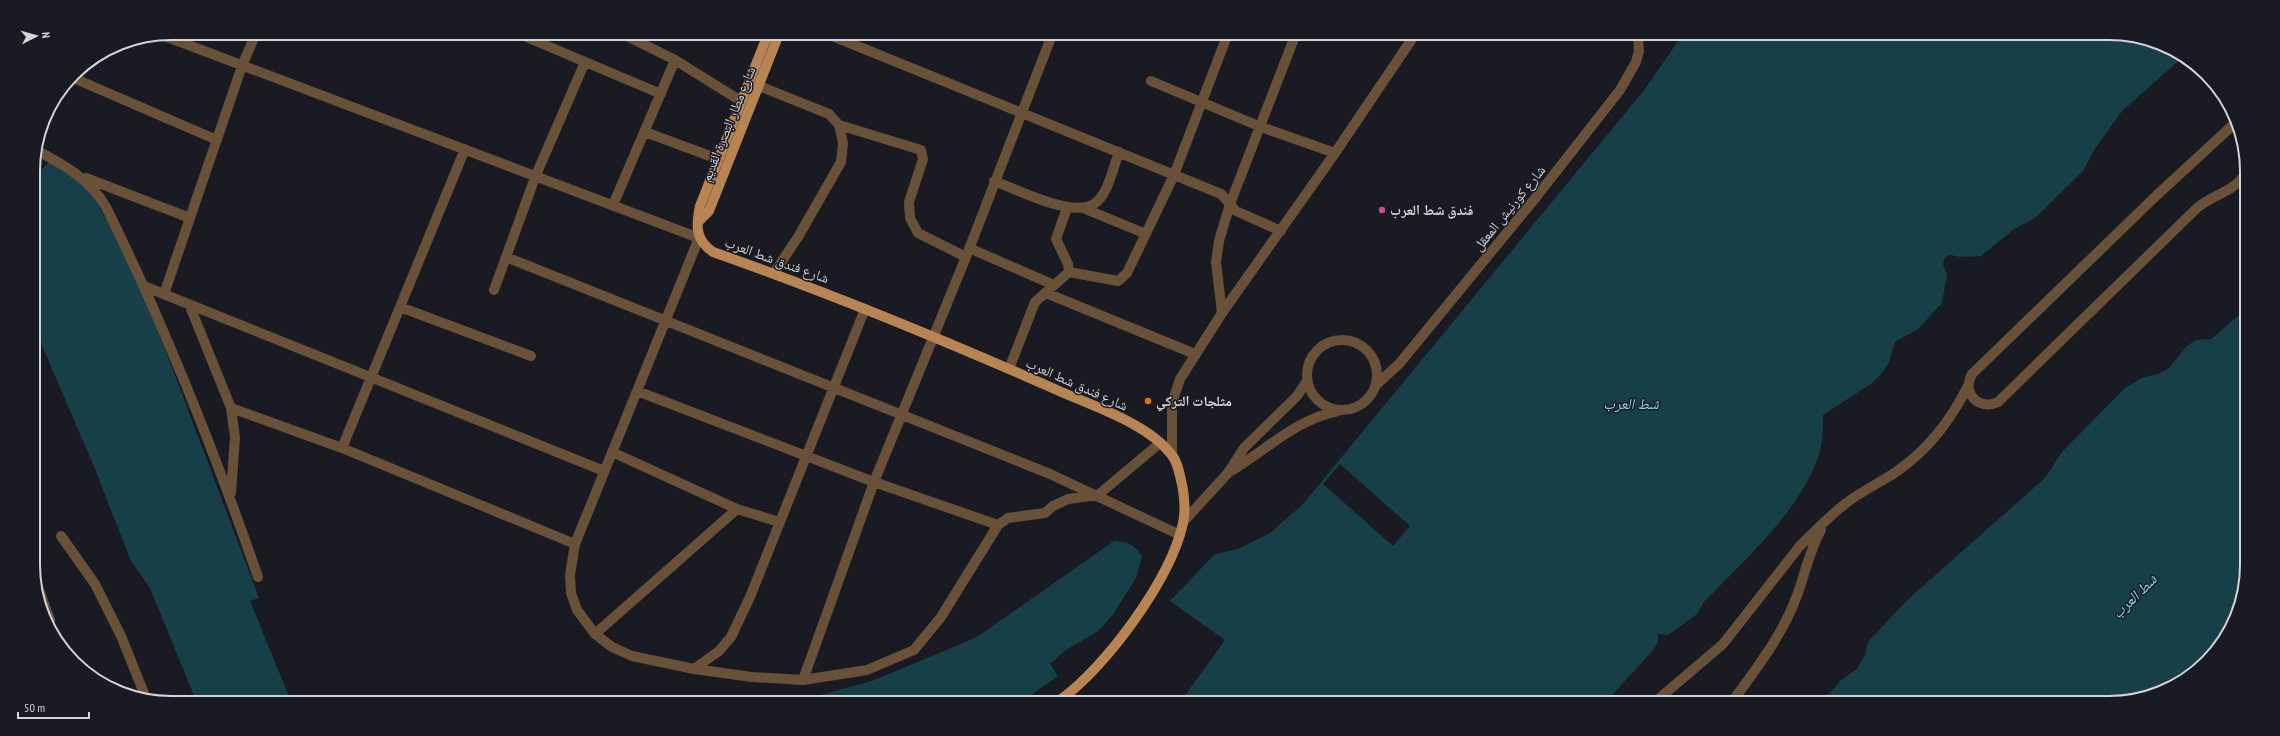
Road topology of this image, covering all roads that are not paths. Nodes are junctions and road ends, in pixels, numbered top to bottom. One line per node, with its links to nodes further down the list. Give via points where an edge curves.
1 (186, 40): 15 (street)
2 (253, 40): 15 (street)
3 (533, 40): 14 (street)
4 (635, 40): 13 (street)
5 (766, 40): 20 (main road, شارع مطار البصرة القديم)
6 (777, 40): 18 (main road, شارع مطار البصرة القديم)
7 (842, 40): 22 (street)
8 (1050, 40): 22 (street)
9 (1225, 40): 21 (street)
10 (1294, 40): 25 (street)
11 (1411, 40): 31 (street)
12 (1638, 40): 69 (street, شارع كورنيش المعقل, via 1636,62 1620,90 1537,196 1408,352)
13 (676, 60): 19 (street); 20 (street)
14 (585, 62): 19 (street); 33 (street)
15 (242, 66): 27 (street); 28 (street)
16 (77, 79): 27 (street)
17 (1151, 81): 21 (street)
18 (759, 86): 23 (street, via 829,114); 45 (main road, شارع مطار البصرة القديم, via 709,210)
19 (661, 94): 26 (street)
20 (742, 101): 32 (main road, شارع مطار البصرة القديم)
21 (1201, 101): 25 (street); 34 (street)
22 (1022, 113): 29 (street); 37 (street)
23 (839, 125): 49 (street, via 921,150 923,159 909,202 910,218 918,234); 52 (street, via 843,143 841,162)
24 (2232, 126): 70 (street, via 1972,374)
25 (1261, 127): 31 (street); 40 (street)
26 (645, 132): 32 (street); 41 (street)
27 (217, 140): 44 (street)
28 (465, 149): 33 (street); 59 (street)
29 (1119, 152): 34 (street); 43 (street, via 1103,193 1094,204)
30 (41, 153): 35 (street)
31 (1335, 154): 46 (street)
32 (718, 159): 45 (main road, شارع مطار البصرة القديم, via 700,206)
33 (536, 175): 41 (street); 50 (street)
34 (1174, 175): 40 (street, via 1221,194); 47 (street)
35 (80, 176): 44 (street); 54 (street, via 102,200)
36 (2240, 180): 39 (street)
37 (994, 181): 42 (street); 49 (street)
38 (2240, 188): 39 (street)
39 (2230, 191): 70 (street, via 2207,200 2196,208 1998,402 1987,406 1979,403 1972,398)
40 (1230, 204): 46 (street, via 1236,211); 61 (street, via 1216,255)
41 (613, 205): 48 (street)
42 (1066, 208): 43 (street); 51 (street, via 1056,239 1068,264)
43 (1083, 208): 47 (street)
44 (190, 218): 57 (street)
45 (699, 221): 48 (main road, شارع مطار البصرة القديم)
46 (1281, 231): 61 (street)
47 (1146, 234): 51 (street, via 1127,273 1118,281)
48 (699, 238): 52 (main road, شارع فندق شط العرب, via 713,252); 62 (street)
49 (967, 252): 53 (street); 63 (street)
50 (506, 257): 55 (street); 62 (street)
51 (1069, 272): 53 (street)
52 (774, 273): 60 (main road, شارع فندق شط العرب)
53 (1054, 285): 56 (street)
54 (146, 287): 57 (street); 85 (street)
55 (494, 290)
56 (1046, 293): 64 (street); 66 (street, via 1035,302)
57 (164, 294): 58 (street)
58 (189, 304): 67 (street); 73 (street)
59 (400, 307): 65 (street); 67 (street)
60 (865, 309): 63 (main road, شارع فندق شط العرب); 71 (street)
61 (1222, 313): 64 (street)
62 (666, 322): 71 (street); 72 (street)
63 (934, 336): 66 (main road, شارع فندق شط العرب); 75 (street)
64 (1196, 354): 79 (street, via 1174,392 1170,417)
65 (531, 356)
66 (1009, 369): 76 (main road, شارع فندق شط العرب, via 1129,423)
67 (371, 377): 77 (street); 81 (street)
68 (1307, 381): 69 (street, via 1309,362 1314,354 1321,347 1339,340 1358,343 1372,356 1376,365); 74 (street, via 1319,402); 82 (street, via 1294,399 1244,448)
69 (1377, 384): 74 (street, via 1363,404)
70 (1968, 386): 89 (street, via 1947,423 1928,445 1899,470 1849,501)
71 (834, 389): 75 (street); 80 (street)
72 (637, 391): 78 (street); 80 (street)
73 (231, 408): 77 (street); 85 (street, via 235,437)
74 (1341, 411): 82 (street, via 1303,423)
75 (901, 416): 83 (street); 84 (street)
76 (1160, 443): 79 (main road, شارع فندق شط العرب); 84 (street)
77 (342, 448): 93 (street)
78 (612, 452): 81 (street); 86 (street)
79 (1172, 454): 87 (main road, شارع فندق شط العرب, via 1182,486)
80 (807, 455): 83 (street); 88 (street)
81 (604, 471): 93 (street)
82 (1228, 473): 87 (street)
83 (874, 482): 90 (street); 97 (street)
84 (1098, 495): 90 (street, via 1068,499 1045,513 1008,518); 92 (street)
85 (231, 498): 94 (street)
86 (736, 509): 88 (street); 95 (street)
87 (1184, 521): 92 (main road, شارع فندق شط العرب)
88 (779, 522): 96 (street, via 750,597 731,637 719,651)
89 (1824, 523): 100 (street, via 1799,546 1723,644); 101 (street, via 1812,546 1796,598 1786,620)
90 (998, 525): 97 (street, via 941,617 914,650 867,670)
91 (61, 536): 98 (street, via 95,584 121,636)
92 (1180, 536): 99 (main road, شارع فندق شط العرب, via 1171,559 1113,648 1084,680)
93 (574, 544): 95 (street, via 570,575 571,593 577,610)
94 (258, 576)
95 (595, 634): 96 (street, via 612,647 632,656)
96 (694, 668): 97 (street, via 752,677)
97 (803, 680)
98 (144, 693)
99 (1065, 696)
100 (1662, 696)
101 (1736, 696)

